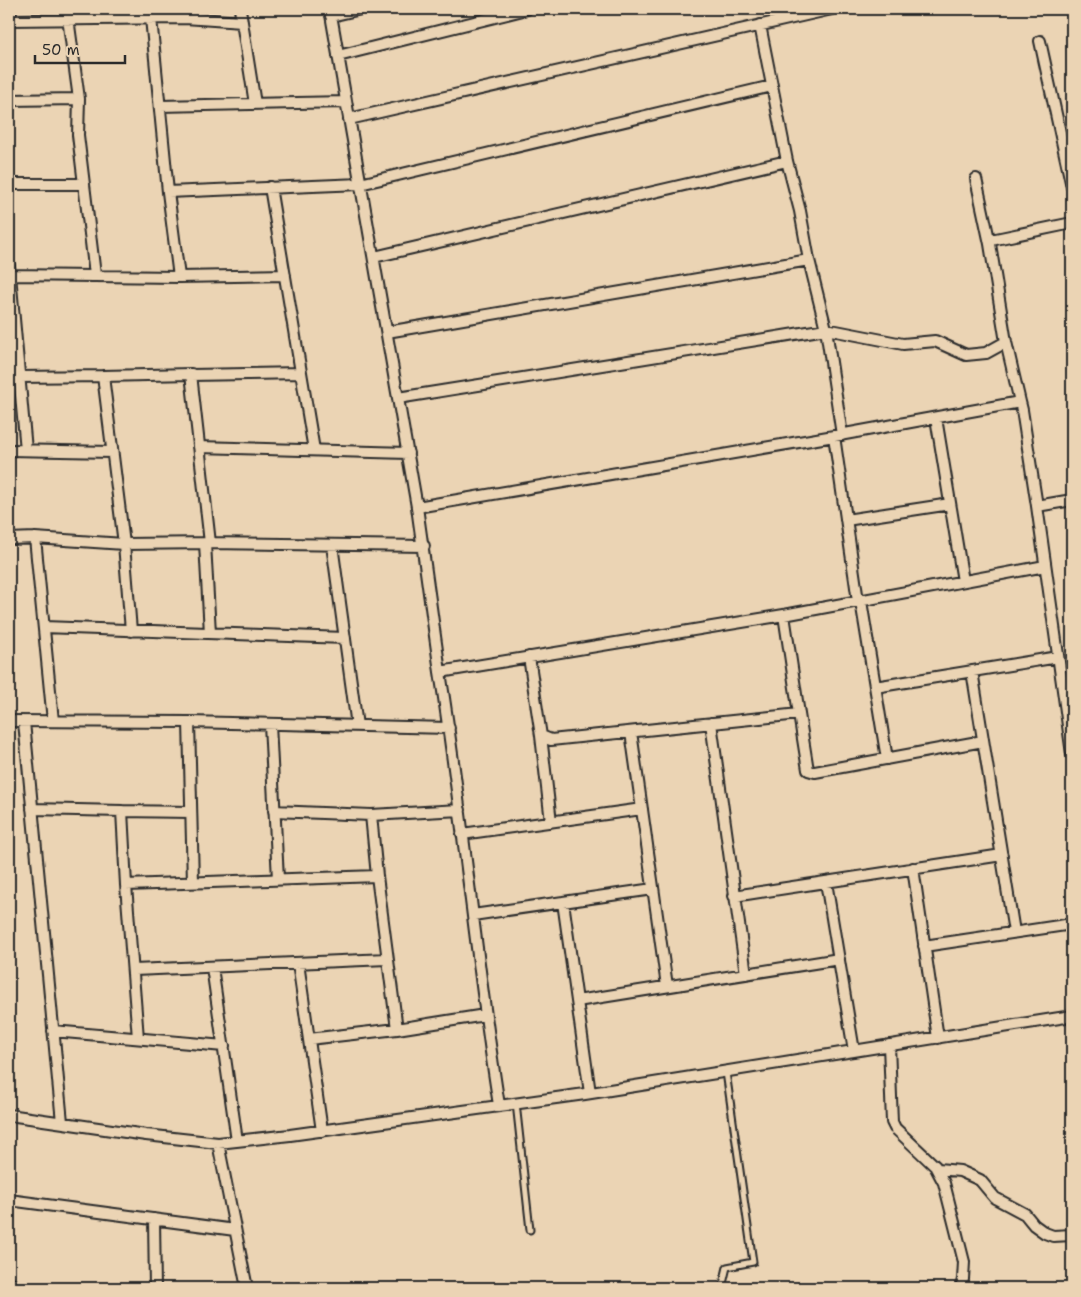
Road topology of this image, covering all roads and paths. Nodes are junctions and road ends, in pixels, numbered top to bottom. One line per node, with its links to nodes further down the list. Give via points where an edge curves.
1 (240, 9): 9 (street)
2 (361, 9): 5 (street)
3 (527, 9): 12 (street)
4 (832, 9): 10 (street)
5 (330, 12): 12 (street)
6 (68, 18): 7 (street); 8 (street); 14 (street)
7 (151, 18): 9 (street); 18 (street)
8 (9, 20)
9 (242, 22): 17 (street)
10 (760, 25): 13 (street); 19 (street)
11 (1040, 41): 25 (street)
12 (338, 56): 16 (street)
13 (772, 86): 20 (street); 24 (street)
14 (79, 99): 15 (street); 23 (street, via 78,135)
15 (9, 100)
16 (346, 102): 17 (street); 19 (street)
17 (255, 104): 18 (street)
18 (160, 106): 27 (street)
19 (349, 119): 24 (street)
20 (787, 161): 30 (street); 31 (street)
21 (976, 179): 29 (street)
22 (9, 184): 23 (street)
23 (84, 184): 33 (street)
24 (360, 184): 26 (street); 30 (street)
25 (1072, 187)
26 (270, 188): 27 (street); 34 (street)
27 (168, 192): 35 (street)
28 (1072, 223): 29 (street, via 995,238)
29 (990, 244): 38 (street)
30 (374, 257): 37 (street)
31 (809, 260): 36 (street); 37 (street)
32 (9, 271): 33 (street); 42 (street)
33 (95, 275): 35 (street)
34 (285, 275): 35 (street); 39 (street)
35 (179, 277)
36 (826, 329): 38 (street, via 903,344 935,341 966,355 986,353); 43 (street); 46 (street)
37 (387, 332): 43 (street)
38 (1006, 342): 44 (street)
39 (302, 373): 40 (street); 50 (street)
40 (191, 375): 41 (street); 47 (street)
41 (103, 376): 42 (street); 51 (street)
42 (19, 377): 49 (street)
43 (398, 398): 52 (street)
44 (1020, 402): 45 (street); 55 (street)
45 (936, 418): 46 (street); 54 (street)
46 (838, 435): 56 (street); 57 (street)
47 (199, 447): 50 (street); 60 (street)
48 (9, 450): 49 (street)
49 (26, 450): 51 (street)
50 (314, 450): 52 (street)
51 (112, 452): 61 (street)
52 (408, 453): 56 (street)
53 (1072, 500): 55 (street)
54 (950, 504): 57 (street); 65 (street)
55 (1037, 506): 64 (street)
56 (417, 507): 63 (street)
57 (846, 520): 66 (street)
58 (35, 538): 59 (street); 61 (street); 68 (street)
59 (9, 539)
60 (208, 543): 61 (street); 62 (street); 70 (street)
61 (124, 544): 69 (street)
62 (332, 544): 63 (street); 71 (street)
63 (424, 546): 75 (street)
64 (1045, 566): 65 (street); 72 (street)
65 (962, 581): 66 (street)
66 (859, 601): 67 (street); 76 (street)
67 (784, 615): 73 (street); 77 (street)
68 (44, 627): 69 (street); 79 (street)
69 (132, 631): 70 (street)
70 (210, 633): 71 (street)
71 (345, 638): 84 (street)
72 (1058, 657): 74 (street); 89 (street)
73 (530, 658): 75 (street); 87 (street)
74 (972, 671): 76 (street); 88 (street)
75 (440, 672): 85 (street)
76 (875, 687): 90 (street)
77 (798, 714): 82 (street); 90 (street, via 808,770 815,772)
78 (9, 721): 80 (street)
79 (53, 721): 80 (street); 81 (street)
80 (24, 722): 91 (street)
81 (189, 722): 83 (street); 95 (street)
82 (711, 723): 86 (street); 108 (street)
83 (270, 724): 84 (street); 96 (street)
84 (357, 726): 85 (street)
85 (449, 728): 93 (street)
86 (631, 732): 87 (street, via 551,740); 92 (street)
87 (541, 736): 98 (street)
88 (983, 741): 90 (street); 100 (street)
89 (1072, 754)
90 (887, 759)
91 (32, 809): 94 (street); 125 (street)
92 (642, 809): 98 (street); 107 (street)
93 (460, 810): 97 (street); 99 (street)
94 (121, 811): 95 (street); 106 (street)
95 (191, 812): 104 (street)
96 (274, 812): 97 (street); 103 (street)
97 (371, 815): 102 (street)
98 (552, 822): 99 (street)
99 (462, 834): 110 (street)
100 (1002, 855): 101 (street); 112 (street)
101 (913, 868): 105 (street); 113 (street)
102 (376, 876): 103 (street); 114 (street)
103 (278, 879): 104 (street)
104 (193, 882): 106 (street)
105 (826, 882): 108 (street); 115 (street)
106 (126, 885): 118 (street)
107 (653, 889): 109 (street); 120 (street)
108 (734, 896): 119 (street)
109 (563, 902): 110 (street); 121 (street)
110 (472, 915): 122 (street)
111 (1072, 924): 112 (street)
112 (1014, 932): 113 (street)
113 (924, 946): 127 (street)
114 (388, 959): 116 (street); 124 (street)
115 (839, 959): 119 (street); 131 (street)
116 (298, 963): 117 (street); 128 (street)
117 (212, 967): 118 (street); 130 (street)
118 (134, 970): 126 (street)
119 (746, 974): 120 (street)
120 (667, 986): 121 (street)
121 (577, 1001): 133 (street)
122 (485, 1015): 124 (street); 135 (street)
123 (1072, 1016): 127 (street)
124 (397, 1029): 128 (street)
125 (54, 1031): 126 (street); 137 (street)
126 (138, 1038): 130 (street)
127 (938, 1038): 129 (street)
128 (309, 1039): 138 (street)
129 (889, 1045): 131 (street); 141 (street, via 892,1122)
130 (224, 1046): 139 (street)
131 (854, 1051): 132 (street)
132 (726, 1071): 133 (street); 149 (lane, via 753,1262 727,1267)
133 (590, 1093): 134 (street)
134 (516, 1103): 135 (street); 145 (lane)
135 (499, 1105): 138 (street)
136 (9, 1115): 137 (street)
137 (62, 1122): 140 (street)
138 (322, 1131): 139 (street)
139 (237, 1141): 140 (street)
140 (218, 1143): 144 (street)
141 (938, 1169): 146 (street, via 960,1172 980,1180 995,1198 1025,1214 1045,1233); 150 (street, via 964,1262)
142 (9, 1200): 143 (street)
143 (154, 1219): 144 (street); 147 (street)
144 (234, 1230): 148 (street)
145 (530, 1230)
146 (1072, 1235)
147 (155, 1288)
148 (247, 1288)
149 (722, 1288)
150 (961, 1288)

